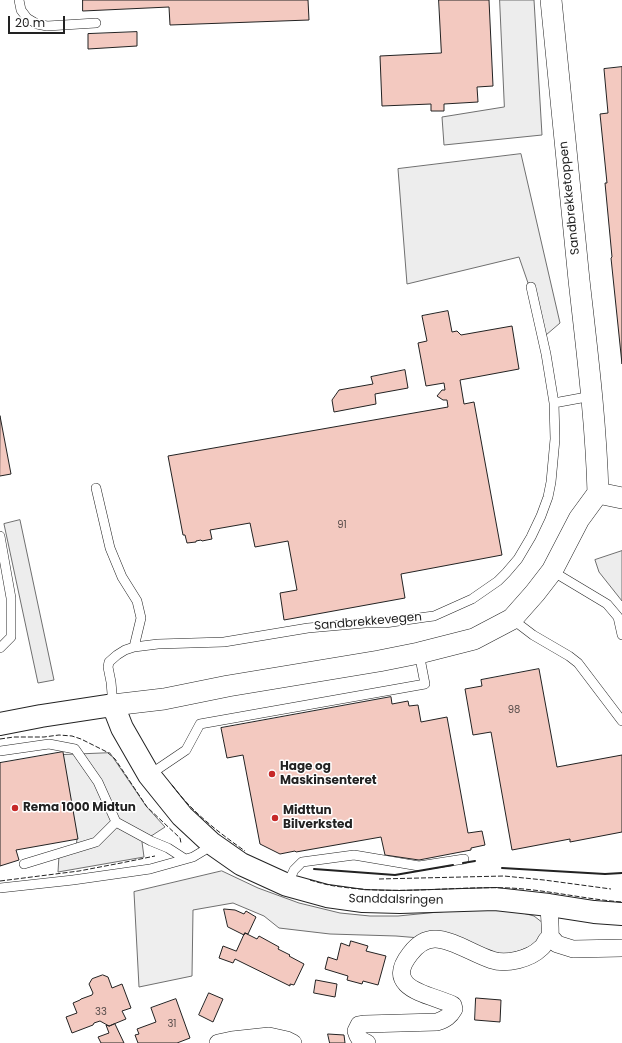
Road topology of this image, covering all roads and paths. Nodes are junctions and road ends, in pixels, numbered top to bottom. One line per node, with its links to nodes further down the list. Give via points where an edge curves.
1 (19, 0): 3 (lane, via 21,10 27,18 37,24 47,26)
2 (551, 0): 5 (street, Sandbrekketoppen)
3 (96, 22)
4 (531, 287): 6 (lane)
5 (592, 396): 6 (lane); 8 (street, Sandbrekketoppen)
6 (554, 403): 14 (lane, Sandbrekkevegen, via 555,440 551,482 541,516 531,537 506,573 472,599 434,616 308,628 224,642)
7 (96, 488): 14 (lane, via 110,548 122,578 137,601 141,618)
8 (598, 493): 9 (street); 11 (street, via 579,519)
9 (622, 498)
10 (0, 536): 15 (lane, via 11,598 11,637)
11 (552, 571): 12 (street); 13 (lane, via 607,604 618,617)
12 (512, 619): 16 (street, via 474,639); 18 (lane, via 578,662)
13 (622, 635)
14 (134, 647): 17 (lane, Sandbrekkevegen, via 125,650 109,662)
15 (0, 648)
16 (419, 653): 17 (street, via 164,699); 21 (lane, via 425,684 200,724 186,750)
17 (113, 705): 19 (main road); 21 (main road, Sanddalsringen, via 122,728)
18 (622, 720)
19 (0, 724)
20 (0, 751): 22 (lane, via 49,744 74,749 98,782)
21 (149, 775): 23 (main road, Sanddalsringen, via 182,816)
22 (116, 822): 25 (lane, via 168,848); 26 (lane, via 96,842)
23 (211, 843): 25 (lane, via 203,851); 27 (main road, Sanddalsringen, via 241,864)
24 (464, 859): 27 (lane, via 419,866 354,855 302,862 294,870)
25 (185, 860): 28 (lane, via 150,869)
26 (24, 864)
27 (287, 885): 29 (main road, Sanddalsringen, via 308,892 363,901 494,899)
28 (0, 888)
29 (549, 905): 30 (main road, Sanddalsringen); 31 (street)
30 (622, 914)
31 (550, 936): 32 (street, via 557,944 573,949); 35 (street, via 541,948 527,957 507,962 493,961 444,940 434,939 417,946 401,970 404,983 414,990 453,1005 452,1014 438,1022 359,1025 357,1037)
32 (622, 948)
33 (218, 1043): 34 (street, via 270,1036)
34 (293, 1043)
35 (367, 1043)

